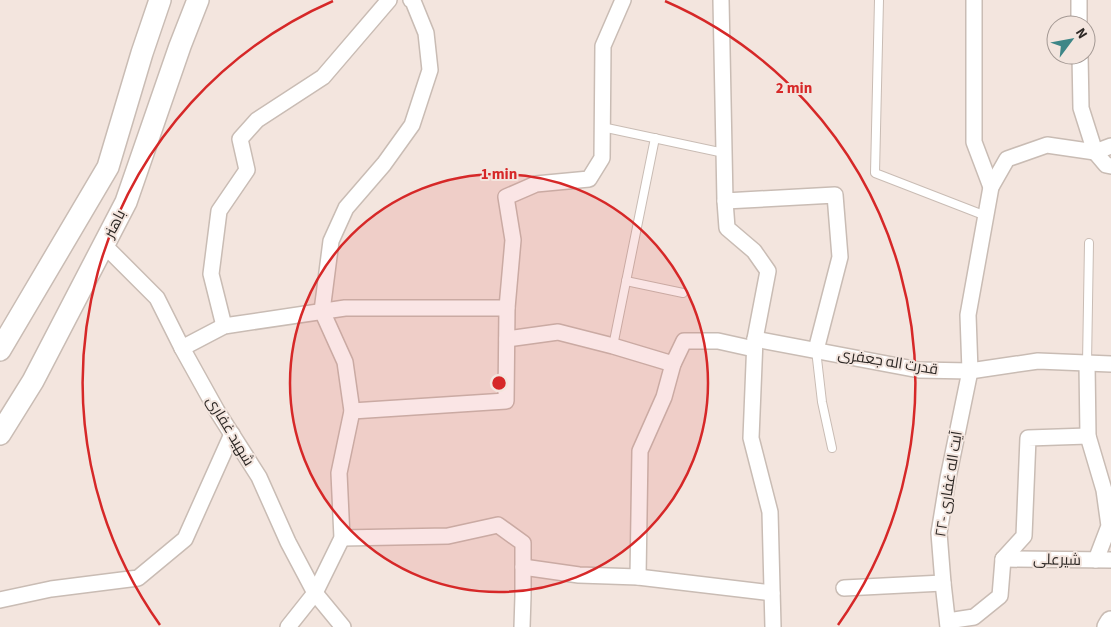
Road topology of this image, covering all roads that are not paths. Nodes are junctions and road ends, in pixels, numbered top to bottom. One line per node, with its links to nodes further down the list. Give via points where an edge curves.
1 (160, 0): 32 (main road, via 108,167)
2 (198, 0): 22 (main road, باهنر, via 126,202)
3 (389, 0): 27 (street, via 323,77 257,120 240,139 247,170 219,212 211,274)
4 (411, 0): 26 (street, via 426,33 430,70 412,125 346,208 331,241)
5 (623, 0): 12 (street, via 603,46)
6 (721, 0): 16 (street)
7 (879, 0): 20 (lane, via 875,173)
8 (974, 0): 18 (street, via 974,142)
9 (1079, 0): 10 (street)
10 (1079, 15)
11 (1080, 65): 15 (street, via 1081,108)
12 (602, 127): 13 (lane); 25 (street, via 602,158 589,179 536,184 506,197 513,240)
13 (655, 138): 16 (lane); 23 (lane)
14 (1111, 146): 15 (street)
15 (1095, 152): 17 (street, via 1106,165); 18 (street, via 1047,145 1007,159)
16 (724, 153): 19 (street)
17 (1111, 166)
18 (991, 187): 20 (street, ۲۲- آیت اله غفاری)
19 (725, 201): 29 (street, via 726,228 754,251 768,270); 33 (street, via 835,195 840,257)
20 (986, 216): 37 (street, ۲۲- آیت اله غفاری, via 968,315)
21 (1089, 243): 35 (lane)
22 (104, 245): 31 (street, شهید غفاری, via 157,298); 39 (main road, باهنر, via 33,381)
23 (626, 281): 24 (lane); 30 (lane)
24 (683, 293)
25 (507, 308): 26 (street, via 345,308); 28 (street)
26 (322, 311): 27 (street); 38 (street, via 345,362)
27 (224, 326): 31 (street)
28 (507, 339): 30 (street, via 558,332); 38 (street, via 506,400)
29 (755, 344): 33 (street, قدرت اله جعفری); 34 (street, قدرت اله جعفری, via 684,340); 52 (street, via 751,438 770,512)
30 (613, 346): 34 (street)
31 (182, 348): 40 (street, شهید غفاری)
32 (0, 350)
33 (816, 350): 37 (street, قدرت اله جعفری, via 919,370); 42 (lane)
34 (673, 364): 48 (street, via 664,397 640,452)
35 (1087, 364): 36 (street, قدرت اله جعفری); 37 (street, قدرت اله جعفری, via 1038,360); 41 (street)
36 (1111, 364)
37 (970, 371): 49 (street, ۲۲- آیت اله غفاری, via 939,533)
38 (352, 411): 43 (street, via 339,473)
39 (0, 434)
40 (232, 434): 51 (street, شهید غفاری, via 259,477); 53 (street, via 185,539 138,578 51,589)
41 (1088, 436): 44 (street, via 1028,438 1024,536); 45 (street, via 1104,490 1109,526)
42 (832, 448)
43 (342, 538): 47 (street, via 448,536 498,524 523,543); 51 (street)
44 (1003, 559): 45 (street, شیرعلی); 55 (street, via 1000,596 974,617)
45 (1096, 560): 46 (street, شیرعلی)
46 (1111, 560)
47 (523, 567): 48 (street, via 579,575); 58 (street)
48 (638, 577): 52 (street)
49 (942, 583): 50 (street); 55 (street, ۲۲- آیت اله غفاری)
50 (844, 588)
51 (315, 593): 56 (street); 57 (street, شهید غفاری)
52 (772, 593): 59 (street)
53 (0, 600)
54 (1111, 622): 60 (main road)
55 (948, 624)
56 (288, 627)
57 (343, 627)
58 (522, 627)
59 (773, 627)
60 (1108, 627)

